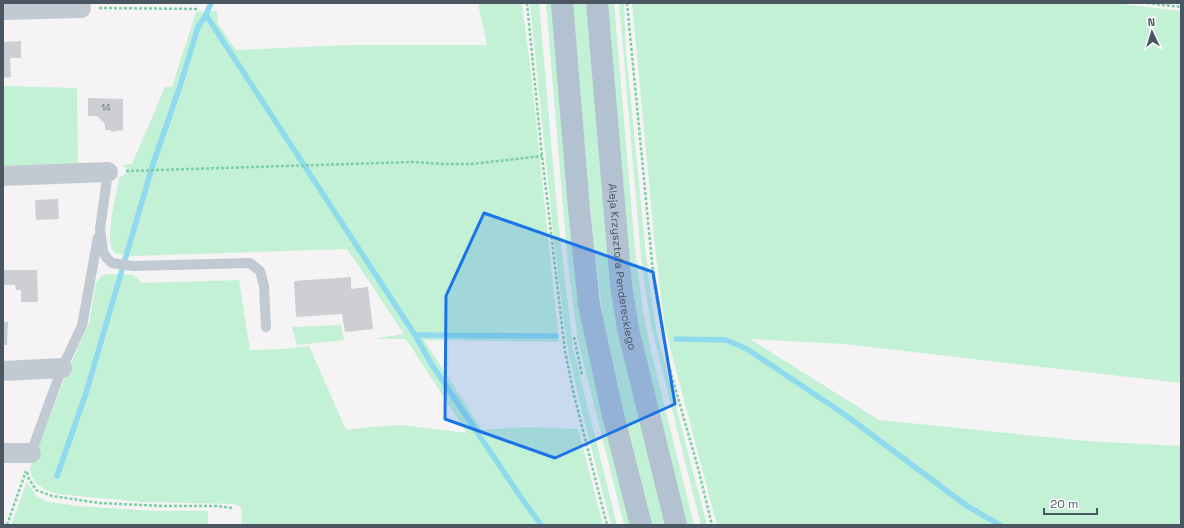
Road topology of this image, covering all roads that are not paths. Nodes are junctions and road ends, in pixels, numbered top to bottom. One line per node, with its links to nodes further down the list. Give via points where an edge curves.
1 (562, 3): 13 (main road, via 589,305)
2 (597, 3): 14 (main road, Aleja Krzysztofa Pendereckiego, via 621,285 628,329)
3 (81, 8): 4 (street)
4 (3, 10)
5 (108, 172): 6 (street); 7 (lane)
6 (3, 176)
7 (100, 229): 8 (lane, via 103,251 112,263 133,266 250,263 260,270 264,286); 9 (lane, via 82,326)
8 (266, 327)
9 (62, 368): 10 (street); 12 (lane)
10 (3, 371)
11 (3, 453): 12 (street)
12 (31, 454)
13 (641, 525)
14 (676, 525)

